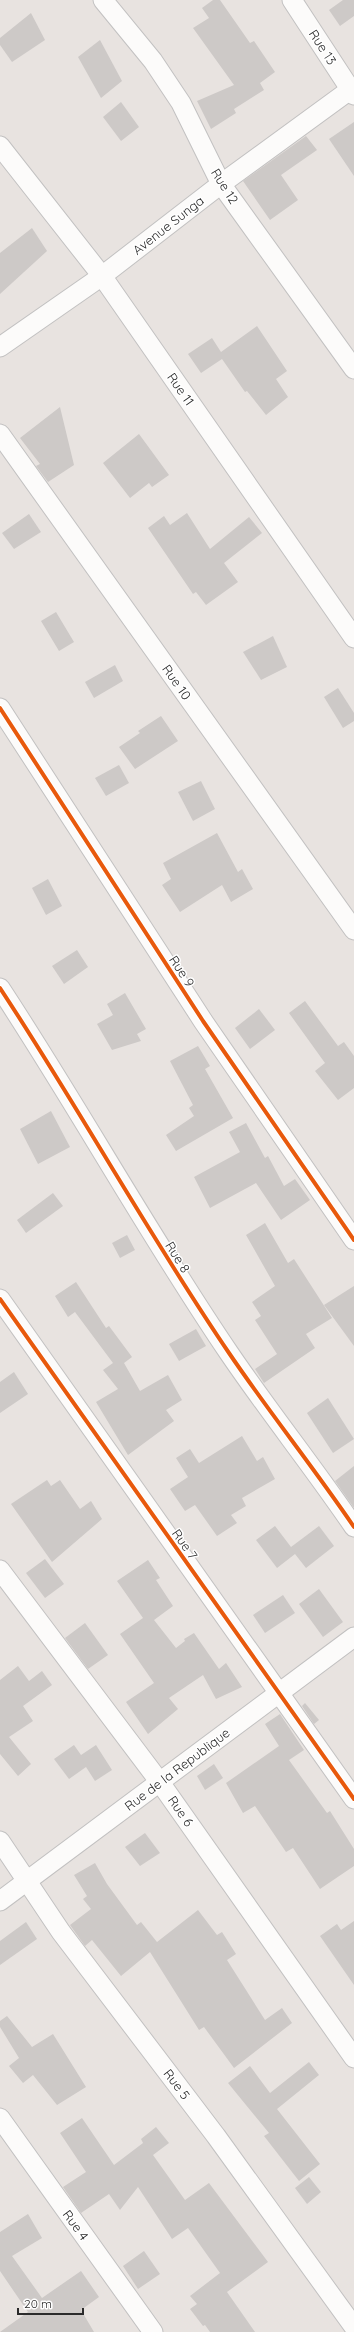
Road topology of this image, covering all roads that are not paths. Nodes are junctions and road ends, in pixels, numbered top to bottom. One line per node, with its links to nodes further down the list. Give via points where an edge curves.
1 (103, 0): 5 (street, Rue 12, via 153,61 181,103)
2 (292, 0): 3 (street, Rue 13)
3 (353, 90): 5 (street, Avenue Sunga)
4 (0, 146): 6 (street, Rue 11)
5 (221, 184): 6 (street, Avenue Sunga); 8 (street, Rue 12)
6 (102, 276): 7 (street, Avenue Sunga); 10 (street, Rue 11)
7 (0, 347)
8 (354, 369)
9 (0, 434): 12 (street, Rue 10)
10 (354, 638)
11 (0, 708): 14 (street, Rue 9, via 203,1021)
12 (354, 930)
13 (0, 988): 16 (street, Rue 8, via 44,1054 132,1202 229,1354)
14 (354, 1240)
15 (0, 1299): 19 (street, Rue 7)
16 (354, 1527)
17 (0, 1570): 20 (street, Rue 6)
18 (354, 1636): 19 (street, Rue de la Republique)
19 (278, 1694): 20 (street, Rue de la Republique); 21 (street, Rue 7)
20 (159, 1781): 23 (street, Rue de la Republique); 25 (street, Rue 6)
21 (354, 1799)
22 (0, 1841): 23 (street, Rue 5)
23 (28, 1880): 24 (street, Rue de la Republique); 27 (street, Rue 5, via 61,1932 216,2136)
24 (0, 1901)
25 (354, 2058)
26 (0, 2118): 28 (street, Rue 4)
27 (354, 2327)
28 (153, 2332)

